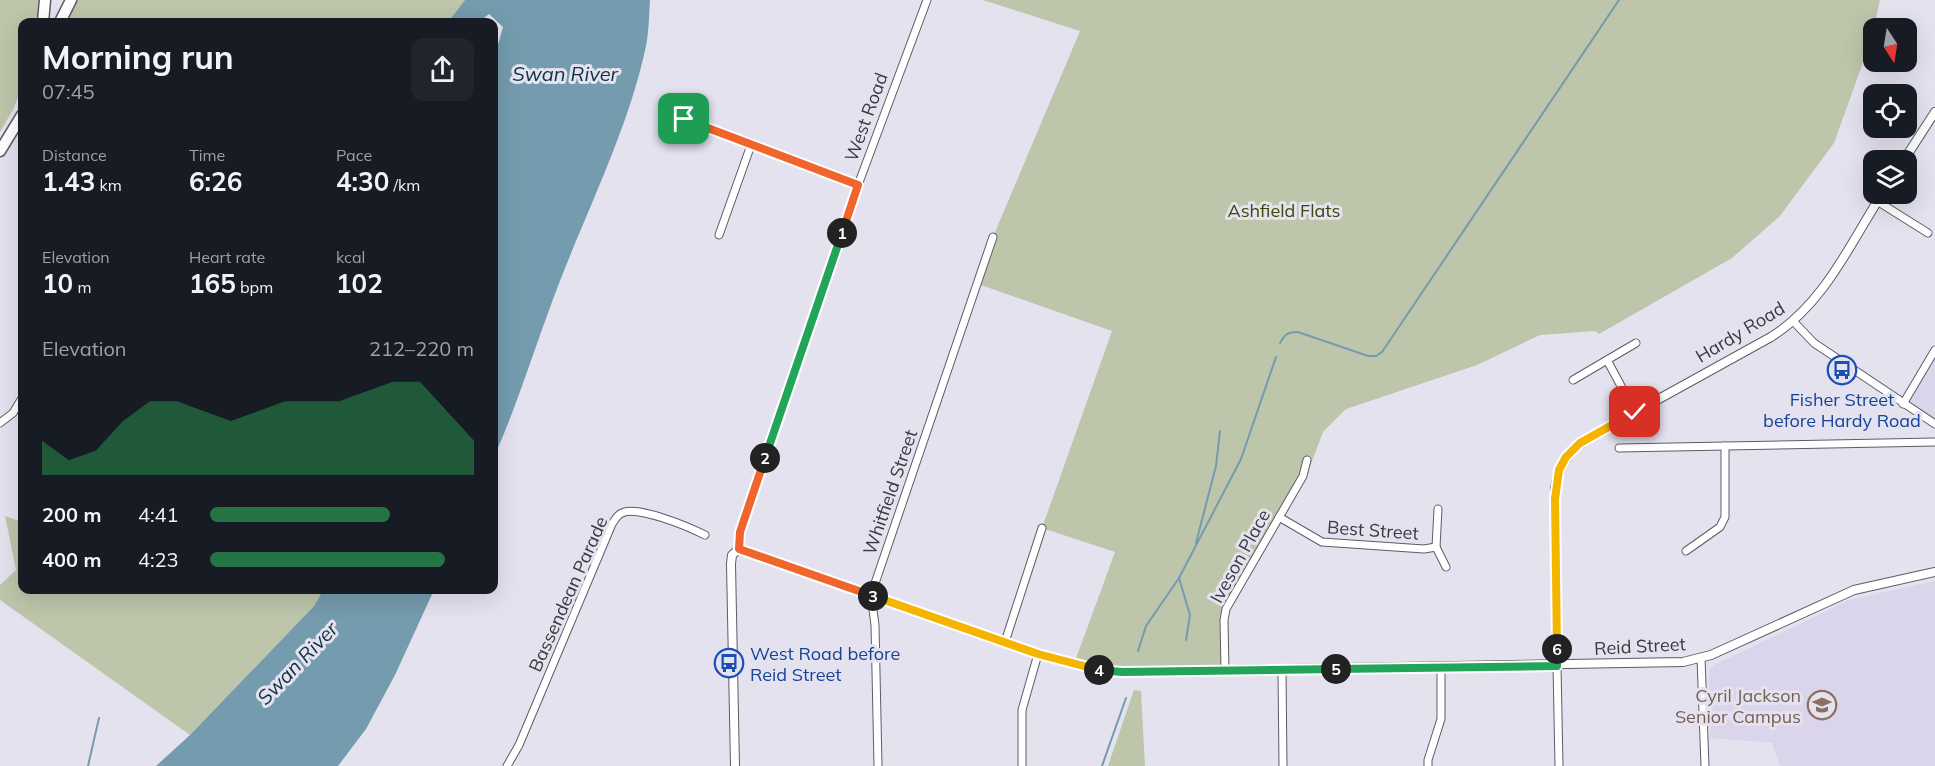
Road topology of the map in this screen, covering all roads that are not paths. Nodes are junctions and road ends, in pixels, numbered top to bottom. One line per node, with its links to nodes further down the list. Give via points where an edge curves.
1 (45, 0): 5 (highway)
2 (63, 0): 6 (highway)
3 (70, 0): 7 (highway)
4 (927, 0): 14 (street, West Road)
5 (43, 18)
6 (61, 18)
7 (62, 18)
8 (1935, 112): 12 (street)
9 (684, 119): 11 (street)
10 (18, 122): 13 (highway)
11 (751, 145): 14 (street); 18 (street)
12 (1910, 150)
13 (0, 151)
14 (858, 185): 39 (street, West Road, via 740,532)
15 (1876, 204): 20 (street, Hardy Road, via 1826,284)
16 (1889, 204): 17 (street)
17 (1928, 233)
18 (719, 235)
19 (993, 237): 43 (street, Whitfield Street)
20 (1793, 321): 25 (street, via 1814,343); 27 (street, Hardy Road)
21 (1636, 343): 23 (street)
22 (1935, 350): 25 (street)
23 (1607, 360): 24 (street); 27 (street)
24 (1574, 380)
25 (1903, 404): 29 (street)
26 (18, 405): 28 (street)
27 (1635, 412): 47 (street, Hardy Road, via 1571,451 1559,470 1555,488)
28 (0, 423)
29 (1935, 424)
30 (1935, 442): 31 (street)
31 (1725, 446): 32 (street); 40 (street, via 1725,517 1720,527)
32 (1619, 448)
33 (1307, 460): 35 (street, Iveson Place, via 1303,476)
34 (1438, 509): 38 (street, Best Street)
35 (1279, 517): 38 (street, Best Street, via 1322,542); 50 (street, Iveson Place, via 1224,614)
36 (1042, 528): 44 (street)
37 (705, 535): 51 (street, Bassendean Parade, via 636,511 617,517)
38 (1436, 547): 41 (street, Best Street)
39 (739, 549): 43 (street, Reid Street); 52 (street, West Road, via 732,555 731,564)
40 (1686, 551)
41 (1446, 567)
42 (1935, 572): 46 (street, Reid Street, via 1854,590)
43 (871, 595): 44 (street, Reid Street); 53 (street, Whitfield Street)
44 (1005, 642): 45 (street, Reid Street)
45 (1038, 654): 50 (street, Reid Street, via 1110,672); 54 (street, via 1022,710)
46 (1701, 658): 47 (street, Reid Street, via 1672,663); 58 (street)
47 (1557, 666): 48 (street, Reid Street); 57 (street)
48 (1442, 668): 49 (street, Reid Street); 56 (street, via 1440,719)
49 (1282, 670): 50 (street, Reid Street); 55 (street)
50 (1225, 671)
51 (507, 766)
52 (735, 766)
53 (878, 766)
54 (1022, 766)
55 (1283, 766)
56 (1428, 766)
57 (1559, 766)
58 (1705, 766)

